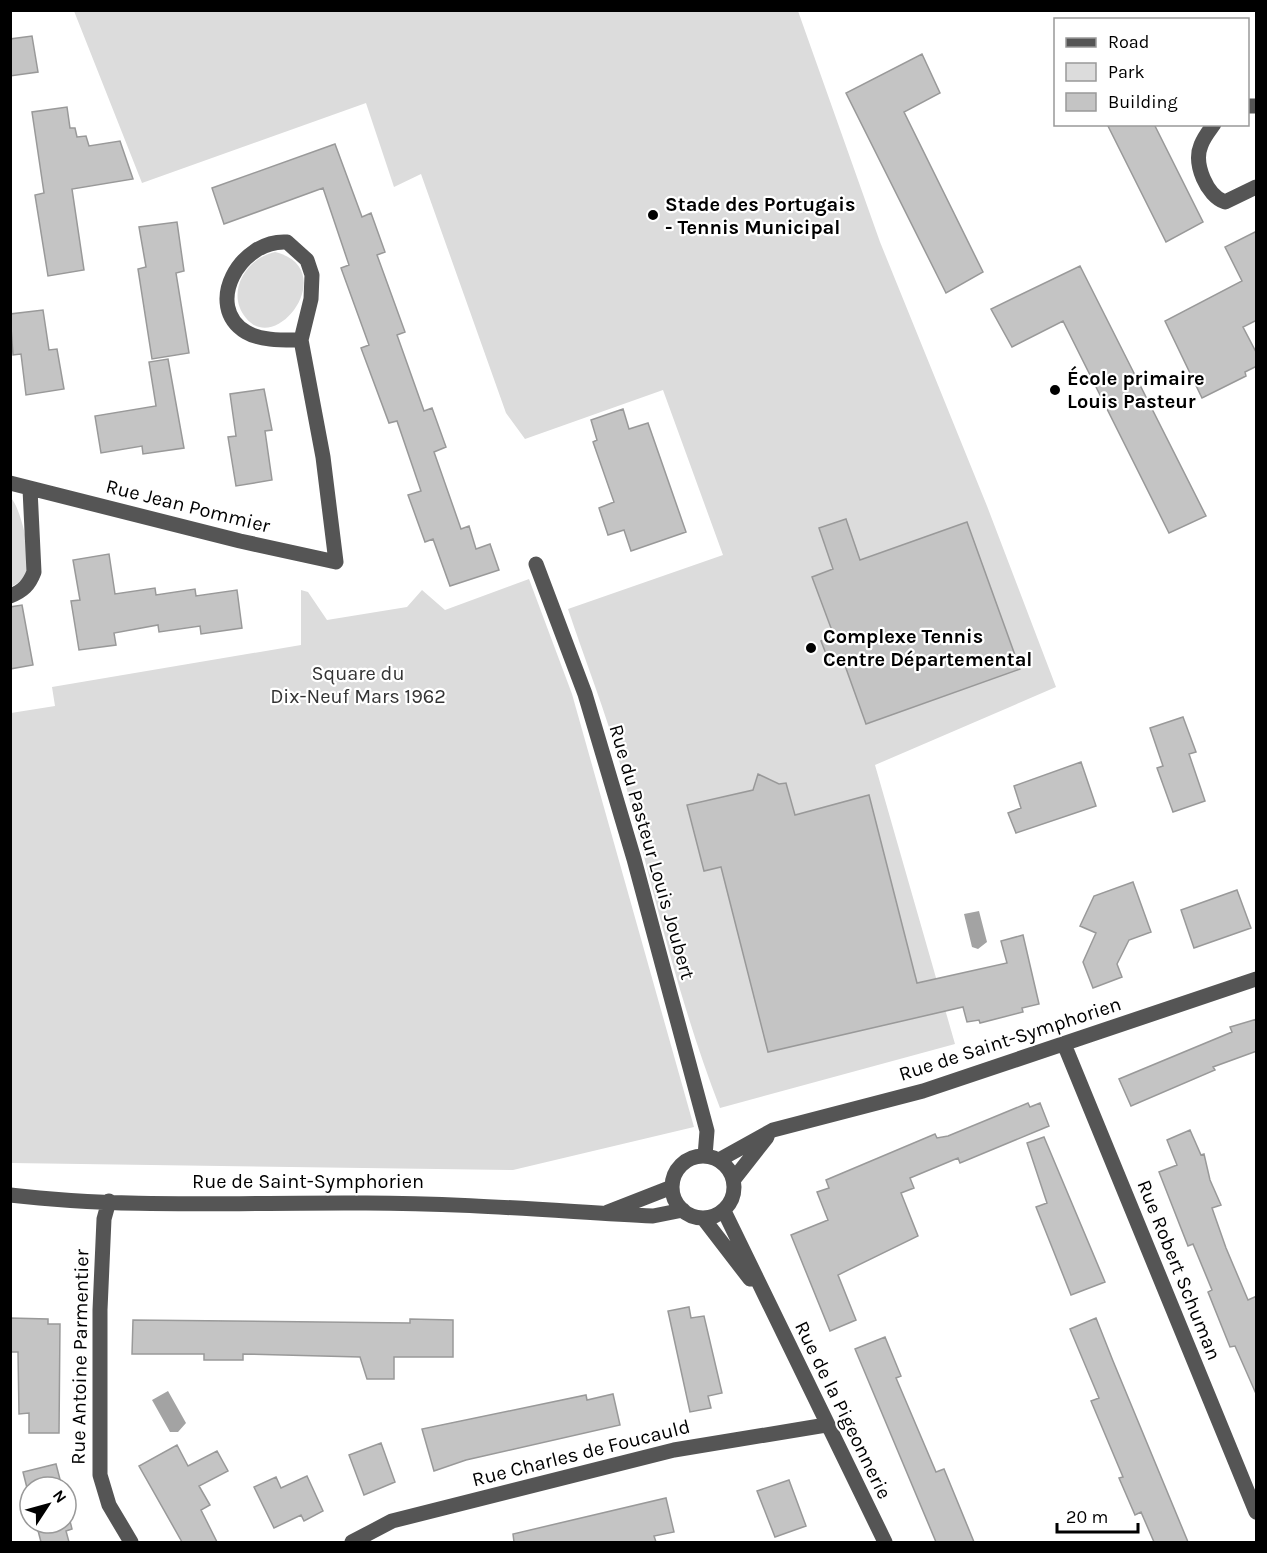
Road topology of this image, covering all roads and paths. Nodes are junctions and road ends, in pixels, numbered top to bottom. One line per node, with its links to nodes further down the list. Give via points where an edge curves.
1 (1213, 126): 2 (street, via 1200,147 1199,159 1210,193 1225,202)
2 (1257, 187)
3 (301, 340): 3 (street, via 311,299 312,275 307,260 287,242 264,244 238,266 228,293 228,309 248,333); 5 (street, Rue Jean Pommier, via 323,457 336,562)
4 (10, 483): 5 (street, Rue Jean Pommier)
5 (30, 489): 7 (street, via 34,572 22,591)
6 (536, 564): 11 (street, Rue du Pasteur Louis Joubert, via 585,694 634,859)
7 (10, 596)
8 (1257, 979): 9 (street, Rue de Saint-Symphorien)
9 (1064, 1044): 10 (street, Rue de Saint-Symphorien, via 923,1091); 22 (street, Rue Robert Schuman)
10 (773, 1130): 11 (street, Rue de Saint-Symphorien); 12 (street)
11 (712, 1158): 12 (street, via 726,1165); 13 (street, Rue de Saint-Symphorien, via 686,1161 674,1176)
12 (734, 1179): 17 (street, via 733,1197)
13 (672, 1186): 16 (street, via 676,1203); 18 (street, Rue de Saint-Symphorien)
14 (10, 1195): 15 (street, Rue de Saint-Symphorien)
15 (110, 1201): 18 (street, Rue de Saint-Symphorien, via 429,1203); 23 (street, Rue Antoine Parmentier, via 104,1219 100,1310 100,1475 109,1505)
16 (683, 1210): 18 (street, Rue de Saint-Symphorien, via 653,1216); 19 (street)
17 (724, 1211): 19 (street); 20 (street, Rue de la Pigeonnerie)
18 (605, 1213)
19 (703, 1218): 20 (street, Rue de la Pigeonnerie)
20 (763, 1296): 21 (street, Rue de la Pigeonnerie)
21 (826, 1425): 24 (street, Rue Charles de Foucauld, via 674,1450 392,1521); 25 (street, Rue de la Pigeonnerie)
22 (1257, 1512)
23 (131, 1542)
24 (352, 1542)
25 (885, 1542)

